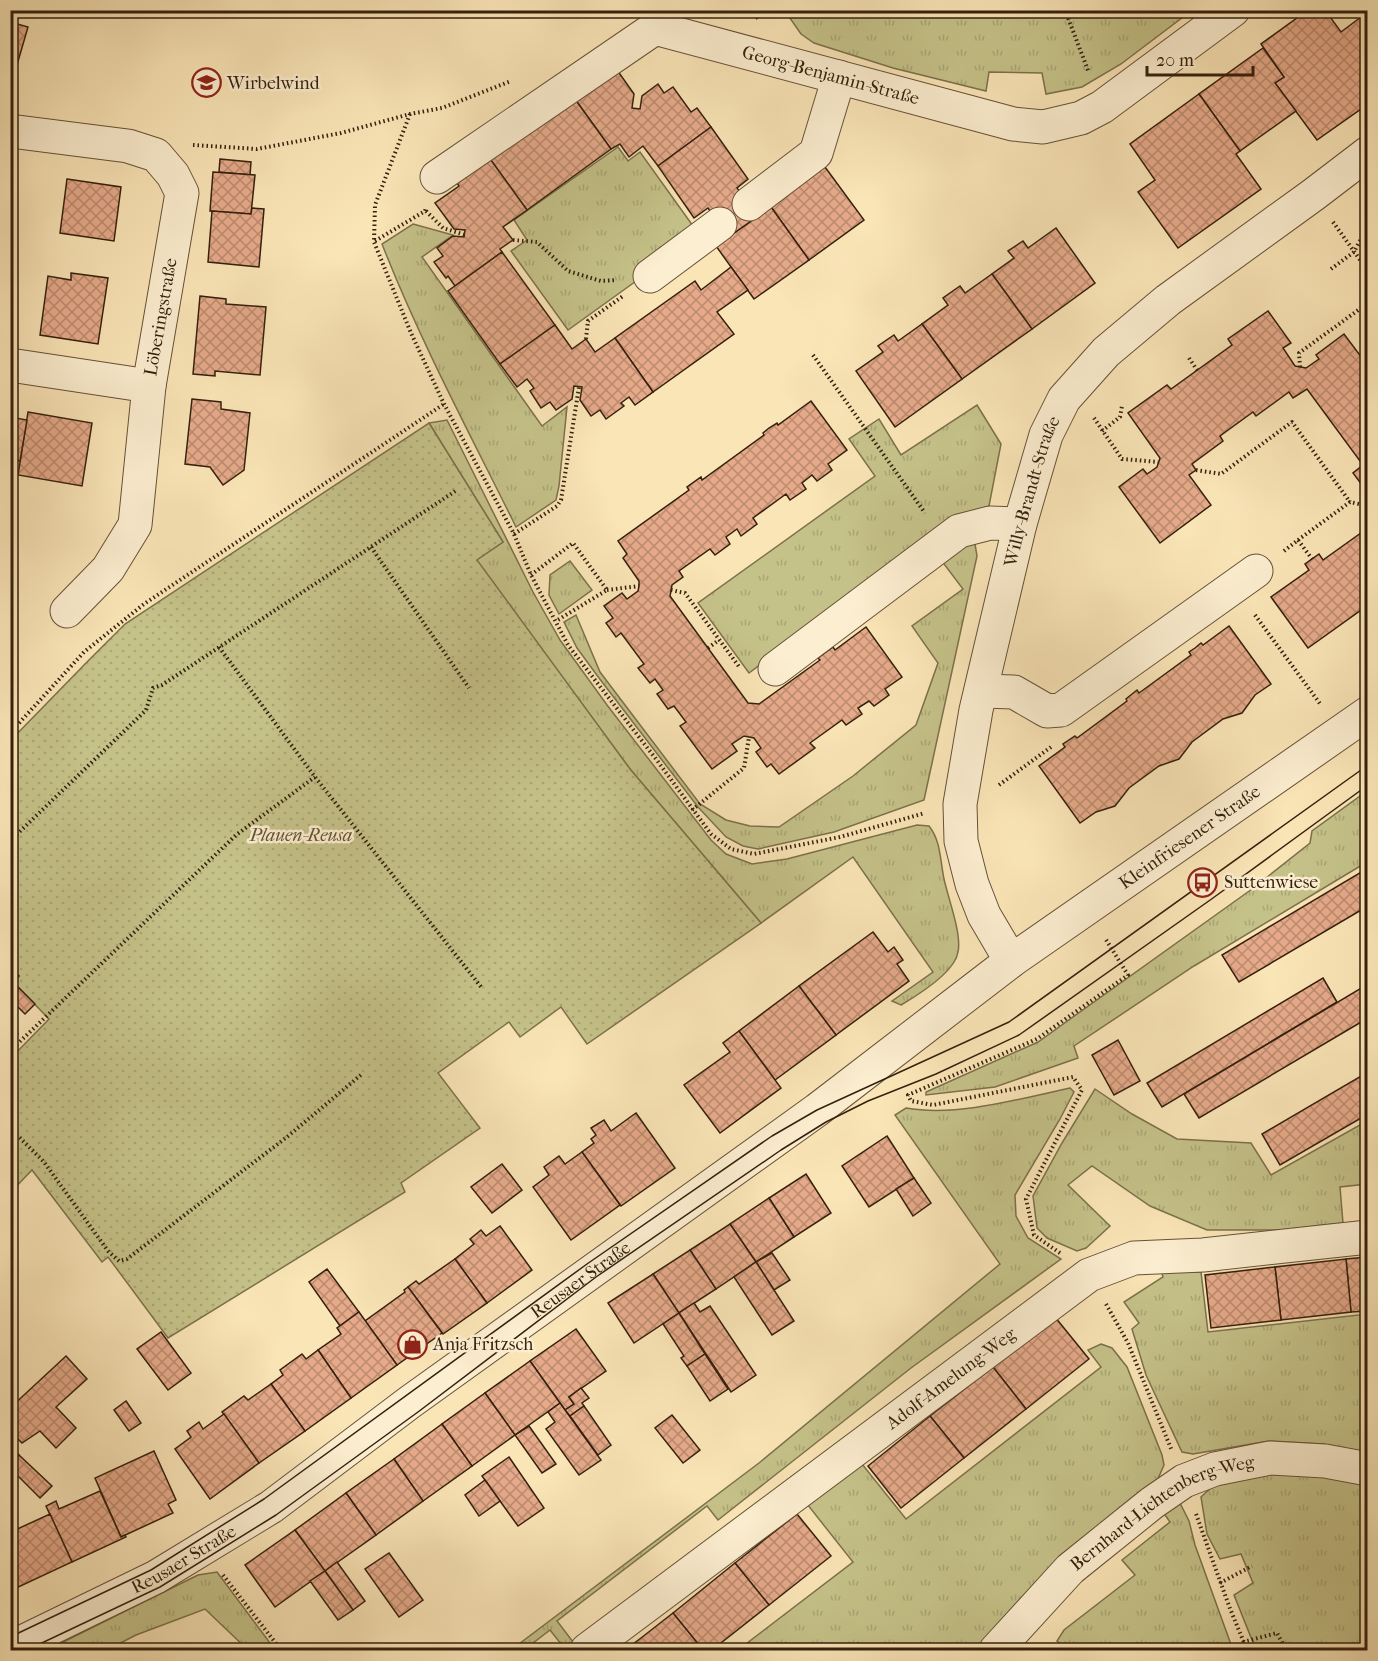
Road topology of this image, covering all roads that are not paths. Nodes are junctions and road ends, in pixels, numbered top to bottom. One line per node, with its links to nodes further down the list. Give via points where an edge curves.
1 (1233, 10): 2 (street, Georg-Benjamin-Straße, via 1102,107 1081,118 1043,127 1013,124)
2 (839, 77): 5 (street, Georg-Benjamin-Straße, via 656,28); 6 (street, via 816,153)
3 (10, 130): 10 (street, Löberingstraße, via 128,146 156,155 173,176 182,194)
4 (1368, 153): 11 (street, Willy-Brandt-Straße, via 1168,300 1106,352 1064,399 1046,435)
5 (437, 177)
6 (749, 204)
7 (720, 224): 8 (street)
8 (650, 276)
9 (10, 365): 10 (street)
10 (148, 386): 13 (street, Löberingstraße, via 135,525 108,569)
11 (1020, 524): 14 (street, via 990,523 959,531); 15 (street, Willy-Brandt-Straße)
12 (1256, 571): 15 (street, via 1061,710 1047,711 1014,692)
13 (67, 611)
14 (760, 673)
15 (981, 691): 17 (street, Willy-Brandt-Straße, via 960,804 961,841 984,915)
16 (1368, 713): 17 (street, Kleinfriesener Straße)
17 (1011, 961): 20 (street, Reusaer Straße, via 817,1110 429,1388 271,1507 156,1577)
18 (1368, 1237): 21 (street, Adolf-Amelung-Weg, via 1203,1255 1134,1258 1089,1275)
19 (1368, 1469): 22 (street, Bernhard-Lichtenberg-Weg, via 1324,1461 1270,1458 1215,1469 1184,1481 1070,1569)
20 (12, 1648)
21 (587, 1650)
22 (996, 1650)

